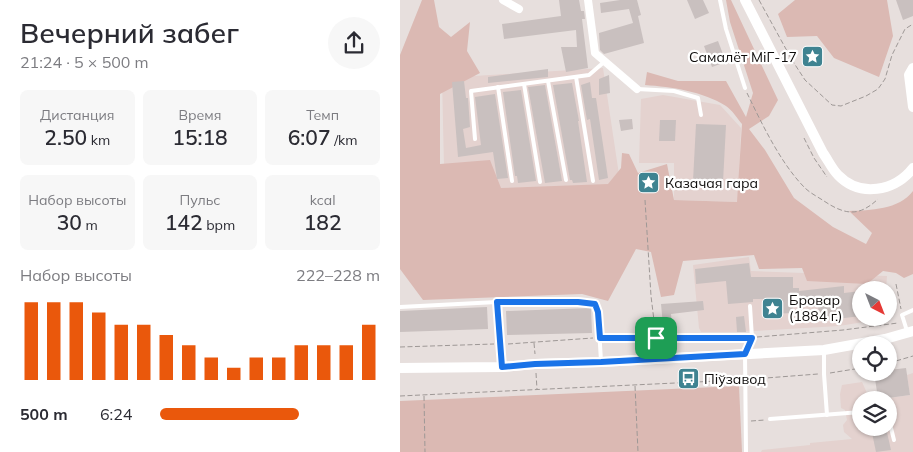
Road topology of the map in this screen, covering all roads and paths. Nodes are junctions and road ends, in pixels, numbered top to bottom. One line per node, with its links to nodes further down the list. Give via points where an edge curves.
1 (503, 0): 6 (street)
2 (588, 0): 8 (street, via 594,53)
3 (720, 0): 14 (lane)
4 (744, 0): 19 (street, via 823,153 839,176 855,185 882,189 895,184)
5 (759, 0): 7 (path, via 805,80 832,105 841,106 878,89 905,29)
6 (518, 9)
7 (913, 24)
8 (604, 62): 10 (lane, via 589,76); 15 (street)
9 (913, 68): 16 (street, via 909,75)
10 (576, 77): 11 (lane); 21 (lane)
11 (548, 81): 12 (lane); 20 (lane)
12 (524, 84): 13 (lane); 23 (lane)
13 (498, 87): 18 (lane, via 471,90); 22 (lane)
14 (745, 88): 24 (path, via 765,130 805,188 838,210 857,213)
15 (636, 89): 17 (lane, via 674,91 698,98)
16 (913, 107)
17 (701, 116)
18 (475, 139)
19 (913, 168)
20 (566, 180)
21 (593, 180)
22 (512, 181)
23 (540, 182)
24 (878, 199)
25 (645, 200): 34 (path)
26 (898, 294): 31 (path)
27 (497, 302): 29 (lane); 33 (lane, via 595,304); 36 (lane)
28 (750, 306): 35 (lane)
29 (400, 307)
30 (913, 310): 31 (lane)
31 (902, 315): 32 (lane)
32 (908, 329): 35 (path, via 843,330); 38 (street, via 885,339)
33 (600, 338): 34 (path); 36 (path); 42 (lane)
34 (656, 338): 35 (path)
35 (752, 338): 39 (lane)
36 (500, 344): 37 (path); 43 (lane)
37 (400, 347)
38 (824, 350): 39 (street); 46 (lane)
39 (745, 354): 42 (street); 47 (lane)
40 (913, 356): 41 (path)
41 (897, 360)
42 (601, 362): 43 (street)
43 (502, 367): 44 (street)
44 (400, 368)
45 (852, 369): 46 (path)
46 (824, 374): 47 (path); 52 (lane)
47 (745, 380): 48 (path); 54 (lane)
48 (635, 386): 50 (path); 58 (path)
49 (400, 396): 50 (path)
50 (424, 396): 57 (path)
51 (852, 413): 52 (lane)
52 (827, 415): 53 (lane)
53 (770, 419): 54 (path)
54 (746, 422): 59 (lane)
55 (893, 436): 56 (lane)
56 (894, 440)
57 (425, 452)
58 (638, 452)
59 (746, 452)

